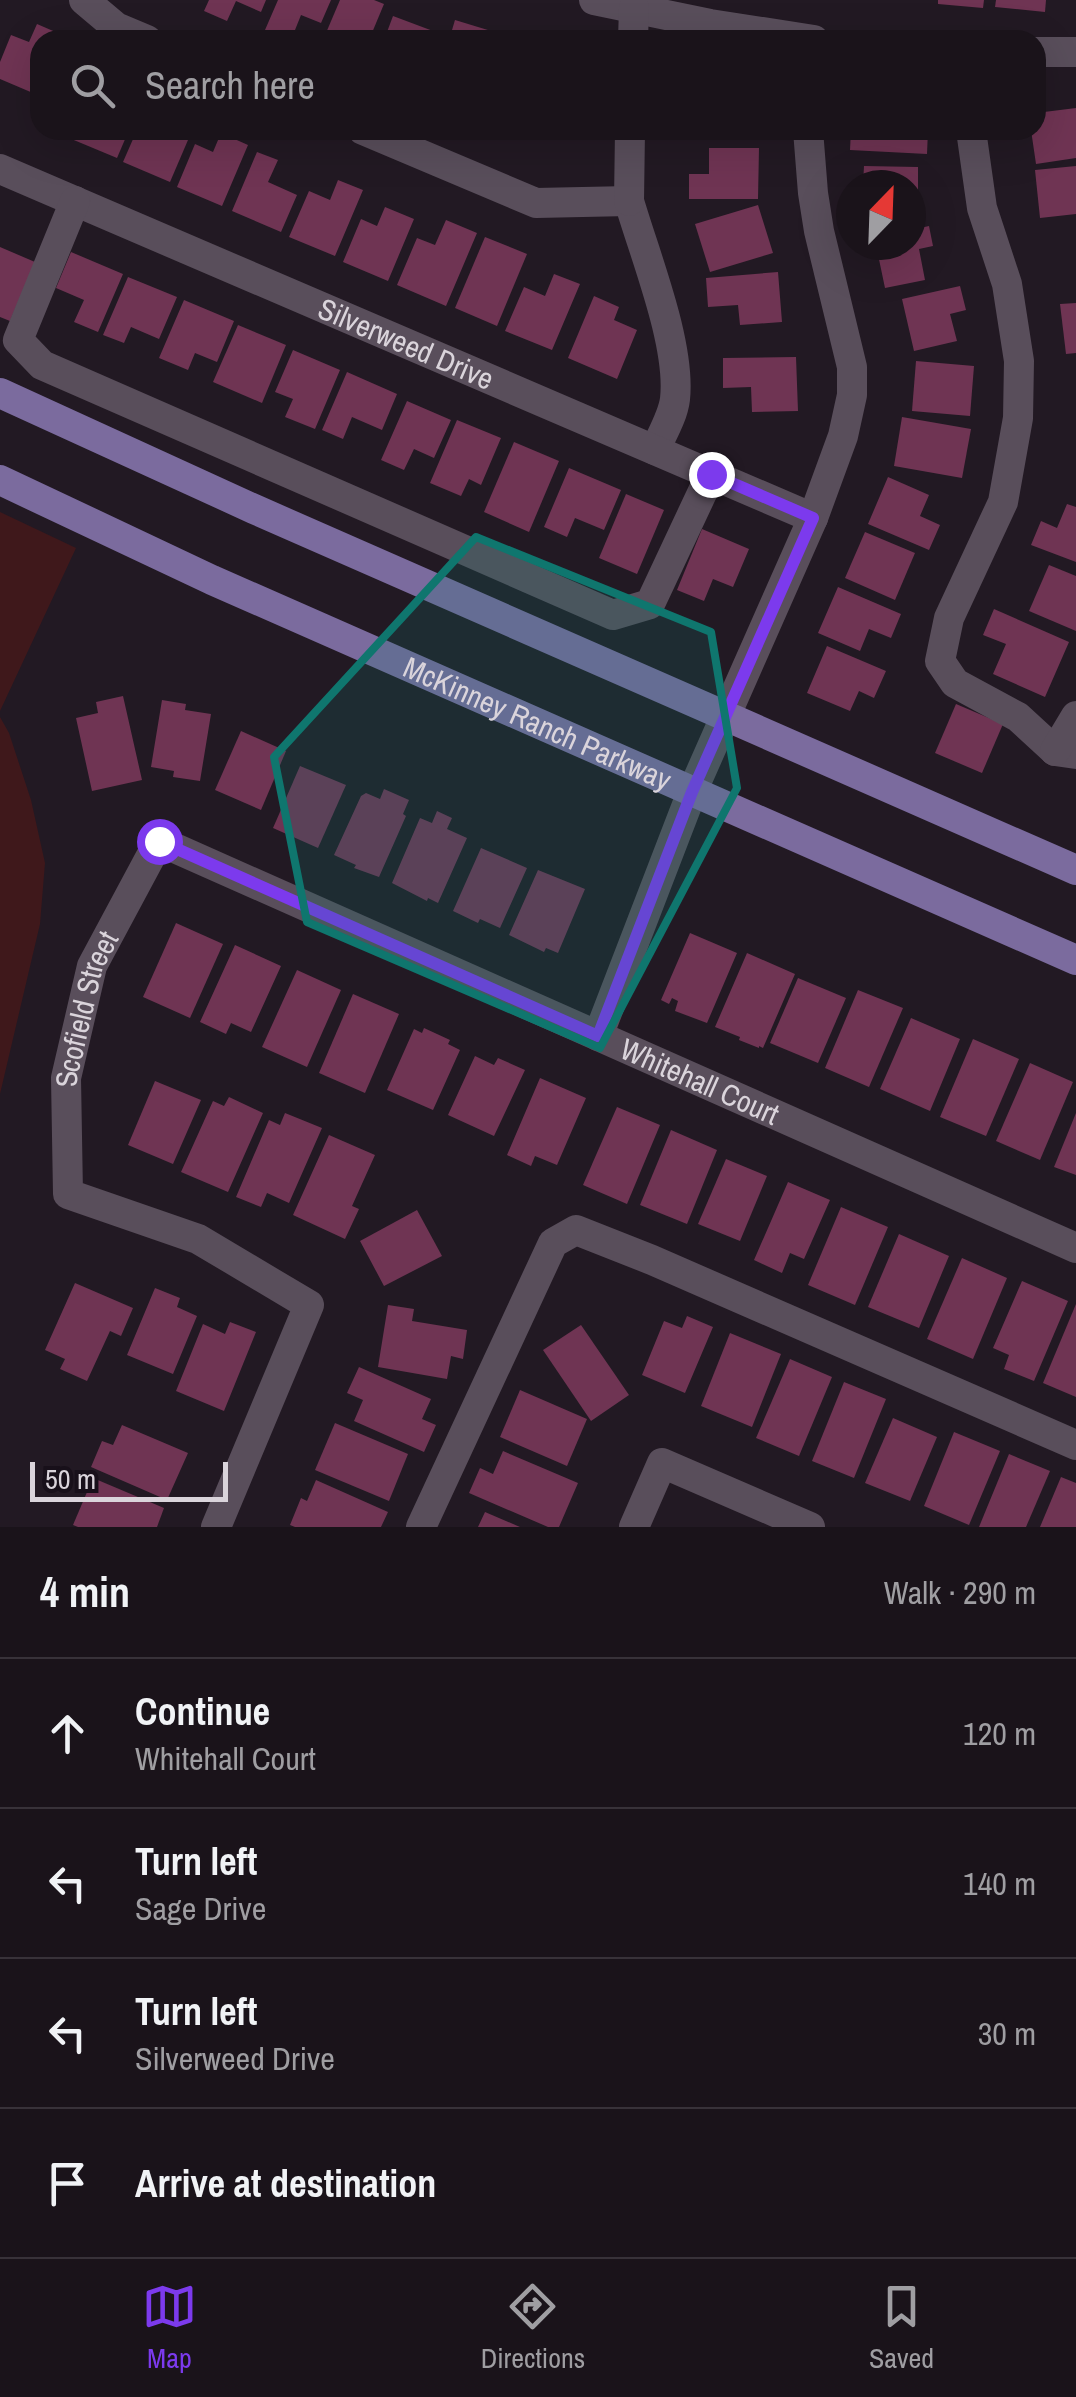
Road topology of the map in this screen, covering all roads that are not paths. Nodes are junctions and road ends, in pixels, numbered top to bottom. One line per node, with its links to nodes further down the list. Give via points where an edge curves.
1 (84, 0): 4 (street)
2 (594, 0): 3 (street)
3 (634, 8): 5 (street); 6 (street)
4 (123, 30)
5 (633, 30)
6 (747, 30)
7 (1046, 52): 8 (street)
8 (1076, 52)
9 (386, 140): 14 (street, via 536,203)
10 (630, 140): 14 (street)
11 (809, 140): 20 (street, via 819,231 852,367 844,436)
12 (972, 140): 23 (street, via 982,208 1008,284 1019,361 1018,418 1003,502 949,618 940,661 955,683 1018,716)
13 (0, 169): 15 (street, Silverweed Drive)
14 (628, 201): 17 (street, via 676,367 675,404)
15 (75, 202): 17 (street, Silverweed Drive); 18 (street, via 18,340 42,364 613,614 650,604)
16 (0, 393): 21 (main road)
17 (655, 450): 18 (street, Silverweed Drive)
18 (711, 474): 20 (street, Silverweed Drive)
19 (0, 480): 24 (main road, McKinney Ranch Parkway)
20 (813, 518): 21 (street)
21 (727, 716): 24 (street); 26 (main road)
22 (1076, 716): 23 (street)
23 (1065, 752)
24 (692, 792): 27 (main road, McKinney Ranch Parkway); 28 (street)
25 (159, 841): 28 (street, Whitehall Court); 31 (street, Scofield Street, via 92,966 66,1078 68,1194 198,1239 309,1305)
26 (1076, 870)
27 (1076, 960)
28 (598, 1036): 29 (street, Whitehall Court)
29 (1076, 1248)
30 (1076, 1445): 32 (street, via 576,1230 553,1243)
31 (216, 1527)
32 (421, 1527)
33 (634, 1527): 34 (street, via 662,1463)
34 (810, 1527)

